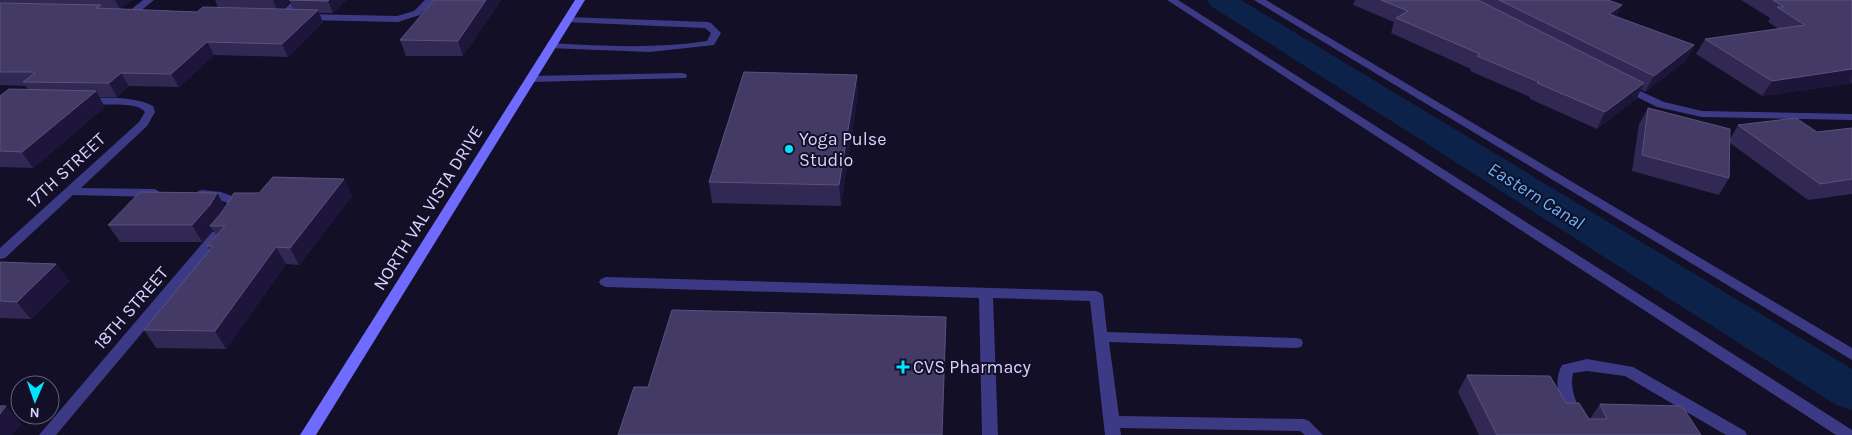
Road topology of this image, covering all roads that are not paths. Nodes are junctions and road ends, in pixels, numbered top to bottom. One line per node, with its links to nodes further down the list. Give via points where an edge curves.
1 (149, 0): 7 (lane, via 127,14)
2 (299, 0): 3 (lane, via 276,17 408,17)
3 (430, 0)
4 (580, 0): 8 (main road, NORTH VAL VISTA DRIVE)
5 (1172, 0): 31 (lane)
6 (1259, 0): 23 (lane)
7 (151, 14)
8 (567, 20): 9 (main road, NORTH VAL VISTA DRIVE); 9 (lane, via 708,25 716,33 710,43 683,48 632,50)
9 (551, 46): 11 (main road, NORTH VAL VISTA DRIVE)
10 (682, 76): 11 (lane)
11 (531, 79): 26 (main road, NORTH VAL VISTA DRIVE)
12 (1618, 84): 14 (lane, via 1661,105 1680,110 1721,115)
13 (78, 101): 15 (lane, 17TH STREET, via 143,104 150,112 143,124)
14 (1852, 116)
15 (69, 191): 16 (lane); 18 (lane, 17TH STREET)
16 (164, 193)
17 (193, 194): 25 (lane, 18TH STREET, via 220,196 236,202 236,208 226,225)
18 (0, 255)
19 (606, 282): 20 (lane)
20 (986, 293): 21 (lane, via 1096,296); 27 (lane)
21 (1101, 337): 22 (lane); 24 (lane)
22 (1296, 343)
23 (1852, 355)
24 (1112, 429): 28 (lane, via 1304,425)
25 (47, 435)
26 (308, 435)
27 (990, 435)
28 (1315, 435)
29 (1586, 435): 30 (lane, via 1565,397 1564,378 1567,369 1587,365 1628,371)
30 (1739, 435)
31 (1848, 435)

